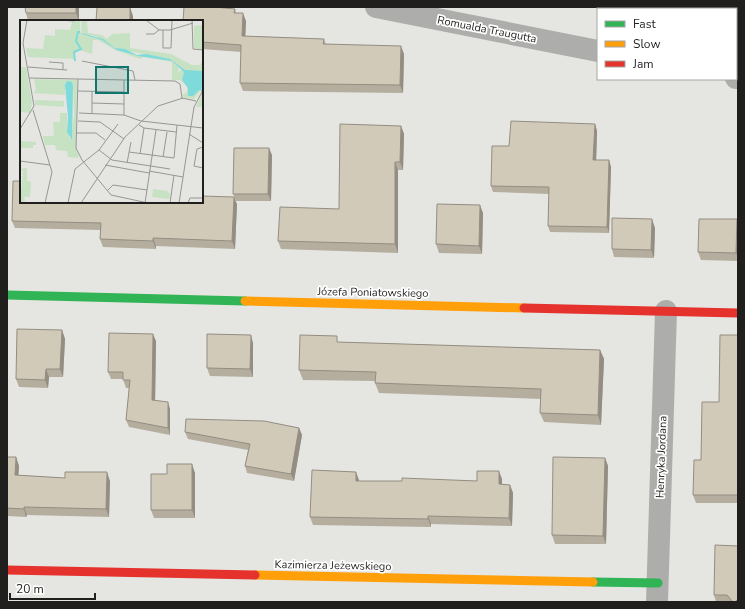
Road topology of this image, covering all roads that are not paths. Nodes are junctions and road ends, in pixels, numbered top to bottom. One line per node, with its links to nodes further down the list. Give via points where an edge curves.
1 (376, 7): 2 (street, Romualda Traugutta)
2 (597, 50)
3 (7, 295): 4 (street, Józefa Poniatowskiego)
4 (666, 311): 5 (street, Józefa Poniatowskiego); 7 (street, Henryka Jordana)
5 (738, 313)
6 (7, 570): 7 (street, Kazimierza Jeżewskiego)
7 (658, 592)

